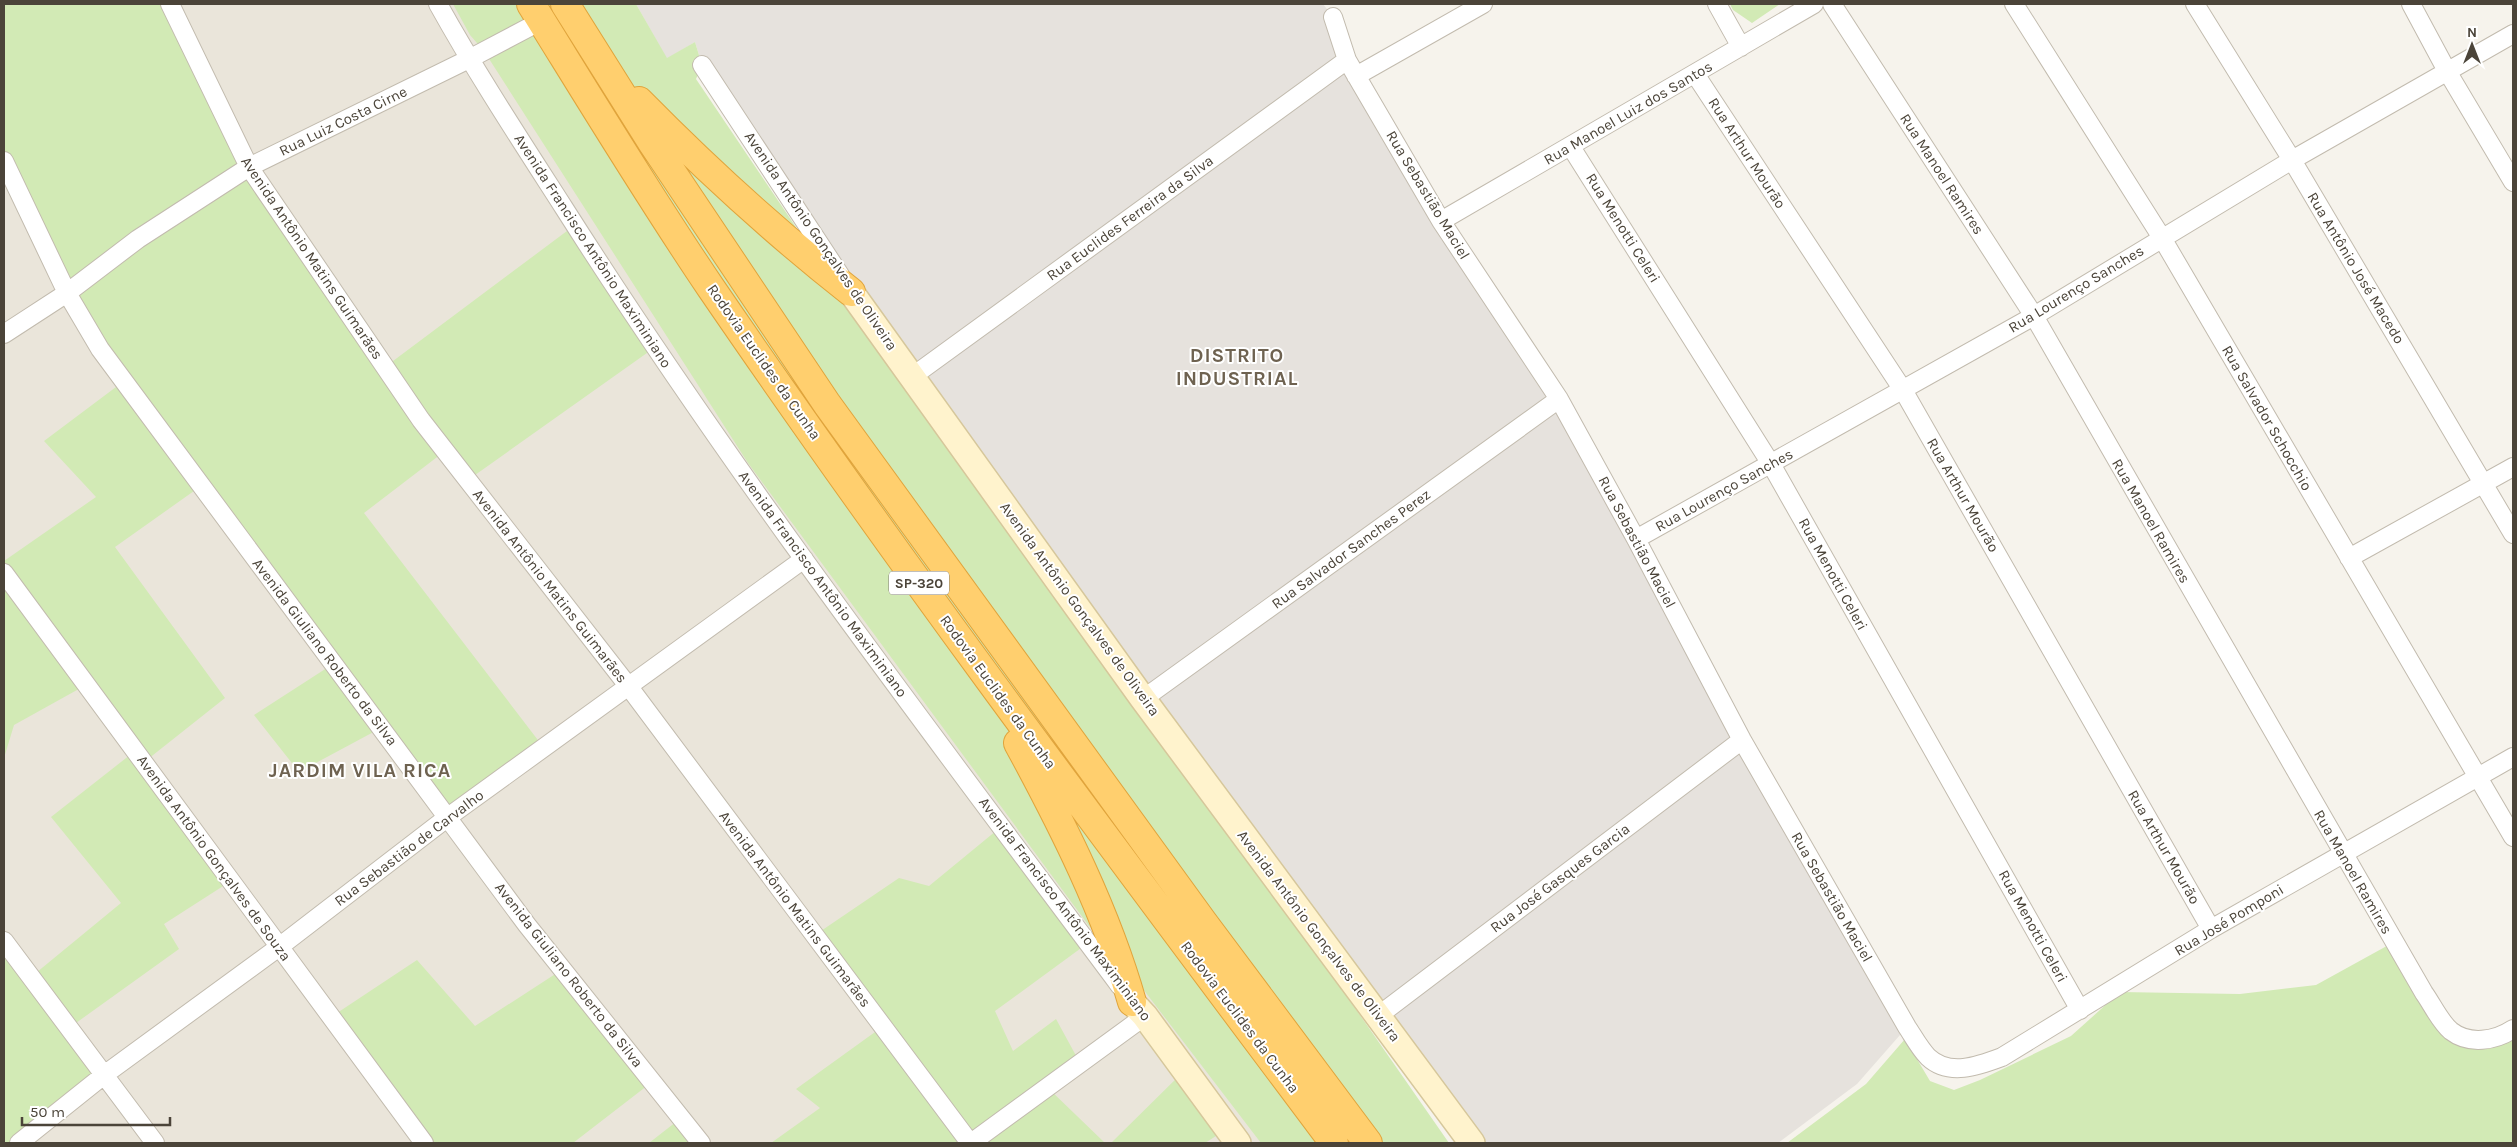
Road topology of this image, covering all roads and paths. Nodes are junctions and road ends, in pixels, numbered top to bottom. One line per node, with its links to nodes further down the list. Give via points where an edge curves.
1 (170, 4): 25 (street, Avenida Antônio Matins Guimarães)
2 (438, 4): 15 (street, Avenida Francisco Antônio Maximiniano)
3 (565, 4): 17 (highway, Rodovia Euclides da Cunha / SP-320)
4 (1483, 4): 21 (street)
5 (1717, 4): 14 (street)
6 (1814, 4): 14 (street, Rua Manoel Luiz dos Santos)
7 (1832, 4): 31 (street, Rua Manoel Ramires)
8 (2014, 4): 28 (street, Rua Salvador Schocchio)
9 (2195, 4): 23 (street, Rua Antônio José Macedo)
10 (2411, 4): 19 (street)
11 (536, 12): 15 (street, Rua Luiz Costa Cirne); 45 (highway, Rodovia Euclides da Cunha / SP-320, via 710,285)
12 (1334, 17): 16 (street, Rua Sebastião Maciel)
13 (2513, 34): 19 (street, Rua Lourenço Sanches)
14 (1741, 47): 20 (street, Rua Manoel Luiz dos Santos)
15 (469, 59): 25 (street, Rua Luiz Costa Cirne); 42 (street, Avenida Francisco Antônio Maximiniano, via 643,332)
16 (1347, 60): 21 (street, Rua Sebastião Maciel); 33 (street, Rua Euclides Ferreira da Silva)
17 (601, 63): 29 (highway, via 718,179 785,240); 69 (highway, Rodovia Euclides da Cunha / SP-320, via 827,404 1202,922)
18 (702, 65): 29 (street, Avenida Antônio Gonçalves de Oliveira)
19 (2447, 71): 23 (street, Rua Lourenço Sanches); 26 (street)
20 (1695, 74): 22 (street, Rua Manoel Luiz dos Santos); 34 (street, Rua Arthur Mourão)
21 (1356, 76): 27 (street, Rua Sebastião Maciel)
22 (1572, 147): 27 (street, Rua Manoel Luiz dos Santos); 36 (street, Rua Menotti Celeri)
23 (2292, 160): 28 (street, Rua Lourenço Sanches); 38 (street, Rua Antônio José Macedo)
24 (4, 161): 30 (street, Avenida Giuliano Roberto da Silva)
25 (249, 168): 30 (street, Rua Luiz Costa Cirne, via 138,238); 44 (street, Avenida Antônio Matins Guimarães, via 421,420)
26 (2513, 182)
27 (1442, 221): 35 (street, Rua Sebastião Maciel)
28 (2162, 238): 31 (street, Rua Lourenço Sanches); 41 (street, Rua Salvador Schocchio)
29 (851, 292): 33 (main road, Avenida Antônio Gonçalves de Oliveira)
30 (67, 293): 32 (street, Rua Luiz Costa Cirne); 50 (street, Avenida Giuliano Roberto da Silva, via 100,349)
31 (2034, 316): 34 (street, Rua Lourenço Sanches); 52 (street, Rua Manoel Ramires)
32 (4, 334)
33 (913, 376): 46 (main road, Avenida Antônio Gonçalves de Oliveira)
34 (1903, 390): 36 (street, Rua Lourenço Sanches); 53 (street, Rua Arthur Mourão)
35 (1559, 399): 40 (street, Rua Sebastião Maciel); 46 (street, Rua Salvador Sanches Perez)
36 (1771, 464): 40 (street, Rua Lourenço Sanches); 57 (street, Rua Menotti Celeri)
37 (2513, 467): 38 (street)
38 (2484, 482): 39 (street, Rua Antônio José Macedo); 41 (street)
39 (2513, 534)
40 (1636, 539): 47 (street, Rua Sebastião Maciel)
41 (2349, 558): 49 (street, Rua Salvador Schocchio)
42 (804, 559): 44 (street, Rua Sebastião de Carvalho); 56 (street, Avenida Francisco Antônio Maximiniano)
43 (4, 573): 55 (street, Avenida Antônio Gonçalves de Souza)
44 (629, 687): 50 (street, Rua Sebastião de Carvalho); 66 (street, Avenida Antônio Matins Guimarães)
45 (994, 687): 56 (highway, via 1016,738 1063,825); 68 (highway, Rodovia Euclides da Cunha / SP-320)
46 (1143, 698): 58 (main road, Avenida Antônio Gonçalves de Oliveira)
47 (1742, 740): 58 (street, Rua José Gasques Garcia); 60 (street, Rua Sebastião Maciel, via 1907,1027 1928,1057)
48 (2513, 757): 49 (street, Rua José Pomponi)
49 (2477, 779): 51 (street, Rua Salvador Schocchio); 52 (street, Rua José Pomponi)
50 (448, 817): 55 (street, Rua Sebastião de Carvalho); 65 (street, Avenida Giuliano Roberto da Silva, via 527,925)
51 (2513, 837)
52 (2342, 853): 53 (street, Rua José Pomponi); 59 (street, Rua Manoel Ramires, via 2424,993 2450,1030 2465,1039 2485,1040)
53 (2211, 929): 57 (street, Rua José Pomponi)
54 (4, 941): 61 (street)
55 (279, 947): 61 (street, Rua Sebastião de Carvalho); 64 (street, Avenida Antônio Gonçalves de Souza)
56 (1139, 1009): 66 (street); 67 (main road, Avenida Francisco Antônio Maximiniano)
57 (2080, 1010): 60 (street, Rua José Pomponi, via 2002,1057 1976,1067 1958,1069)
58 (1378, 1016): 70 (main road, Avenida Antônio Gonçalves de Oliveira)
59 (2513, 1029)
60 (1941, 1065)
61 (104, 1076): 62 (street, Rua Sebastião de Carvalho); 63 (street)
62 (18, 1143)
63 (155, 1143)
64 (424, 1143)
65 (701, 1143)
66 (970, 1143)
67 (1238, 1143)
68 (1334, 1143)
69 (1368, 1143)
70 (1472, 1143)

